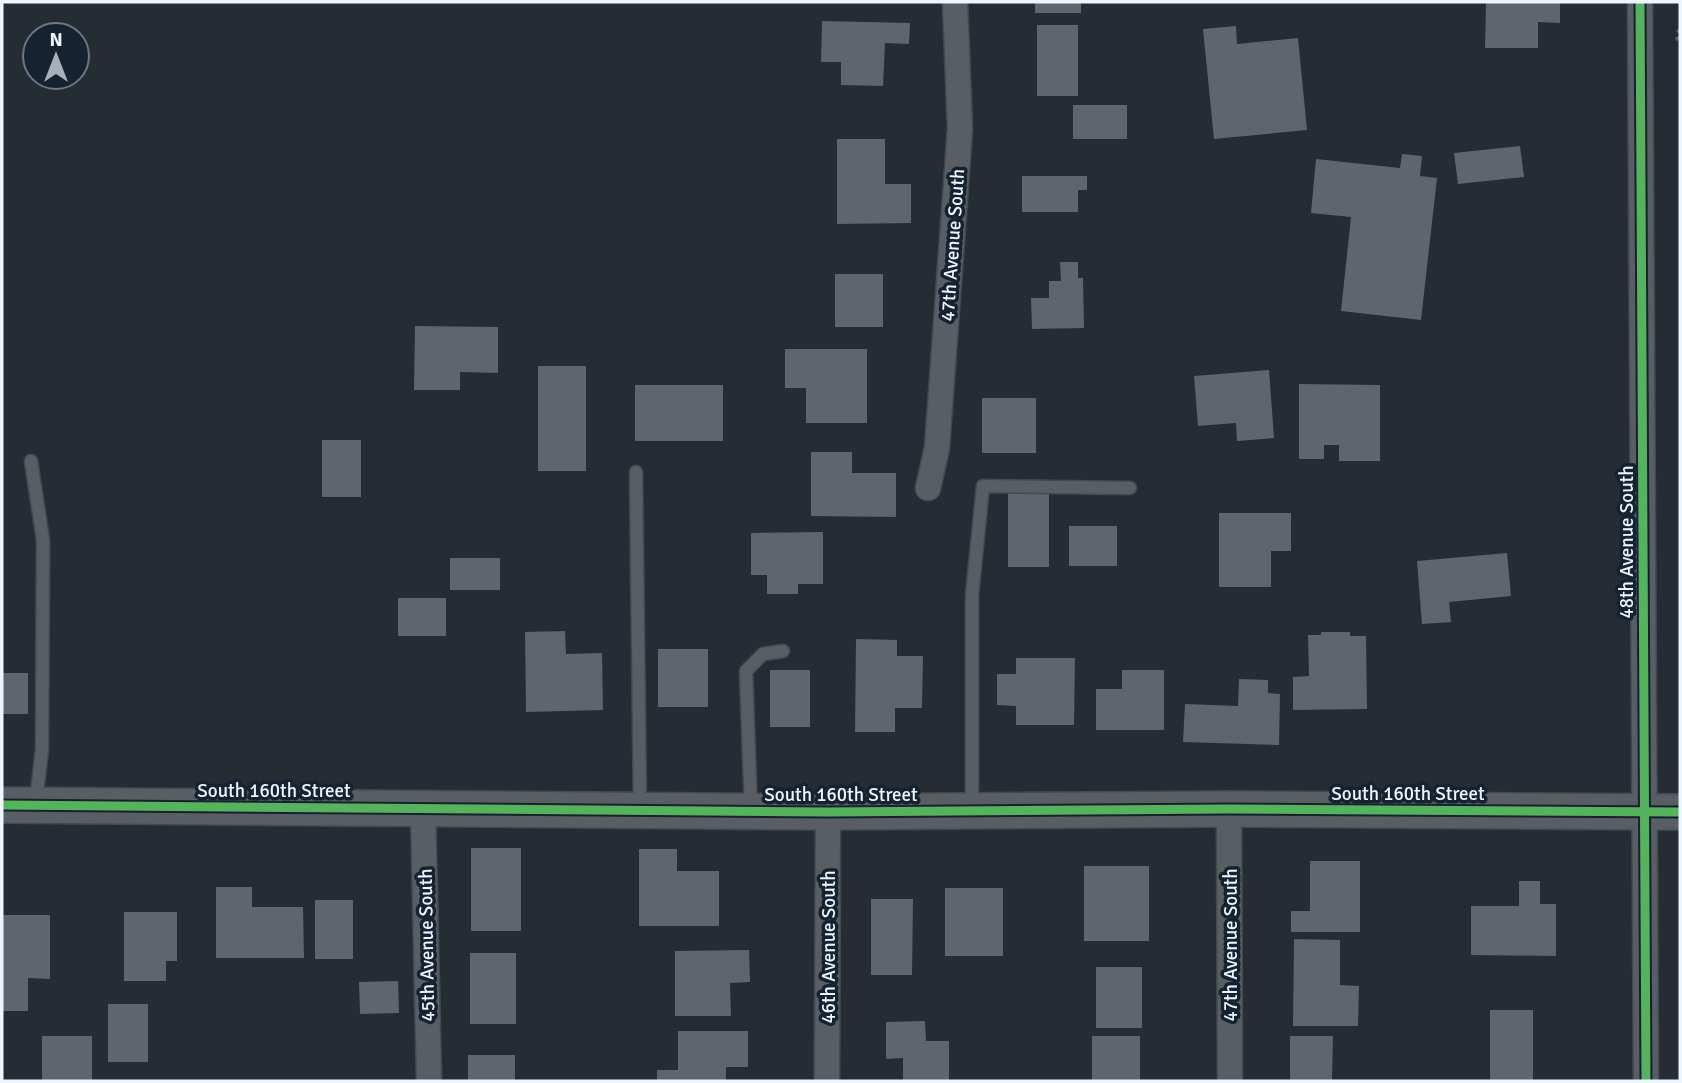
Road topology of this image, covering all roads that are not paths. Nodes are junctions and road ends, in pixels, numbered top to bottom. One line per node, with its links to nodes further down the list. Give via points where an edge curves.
1 (955, 2): 5 (street, 47th Avenue South, via 960,129 937,449)
2 (1640, 2): 15 (street, 48th Avenue South)
3 (31, 461): 8 (lane, via 43,540 42,749)
4 (636, 472): 11 (lane)
5 (928, 488)
6 (1130, 488): 13 (lane, via 983,486 972,595)
7 (783, 651): 12 (lane, via 763,654 746,671)
8 (19, 805): 9 (street, South 160th Street)
9 (423, 809): 11 (street, South 160th Street); 17 (street, 45th Avenue South)
10 (1229, 809): 13 (street, South 160th Street); 15 (street, South 160th Street); 19 (street, 47th Avenue South)
11 (640, 811): 12 (street, South 160th Street)
12 (751, 811): 14 (street, South 160th Street)
13 (972, 811): 14 (street, South 160th Street)
14 (828, 812): 18 (street, 46th Avenue South)
15 (1646, 812): 16 (street, South 160th Street); 20 (street, 48th Avenue South)
16 (1680, 812)
17 (429, 1081)
18 (827, 1081)
19 (1230, 1081)
20 (1646, 1081)

